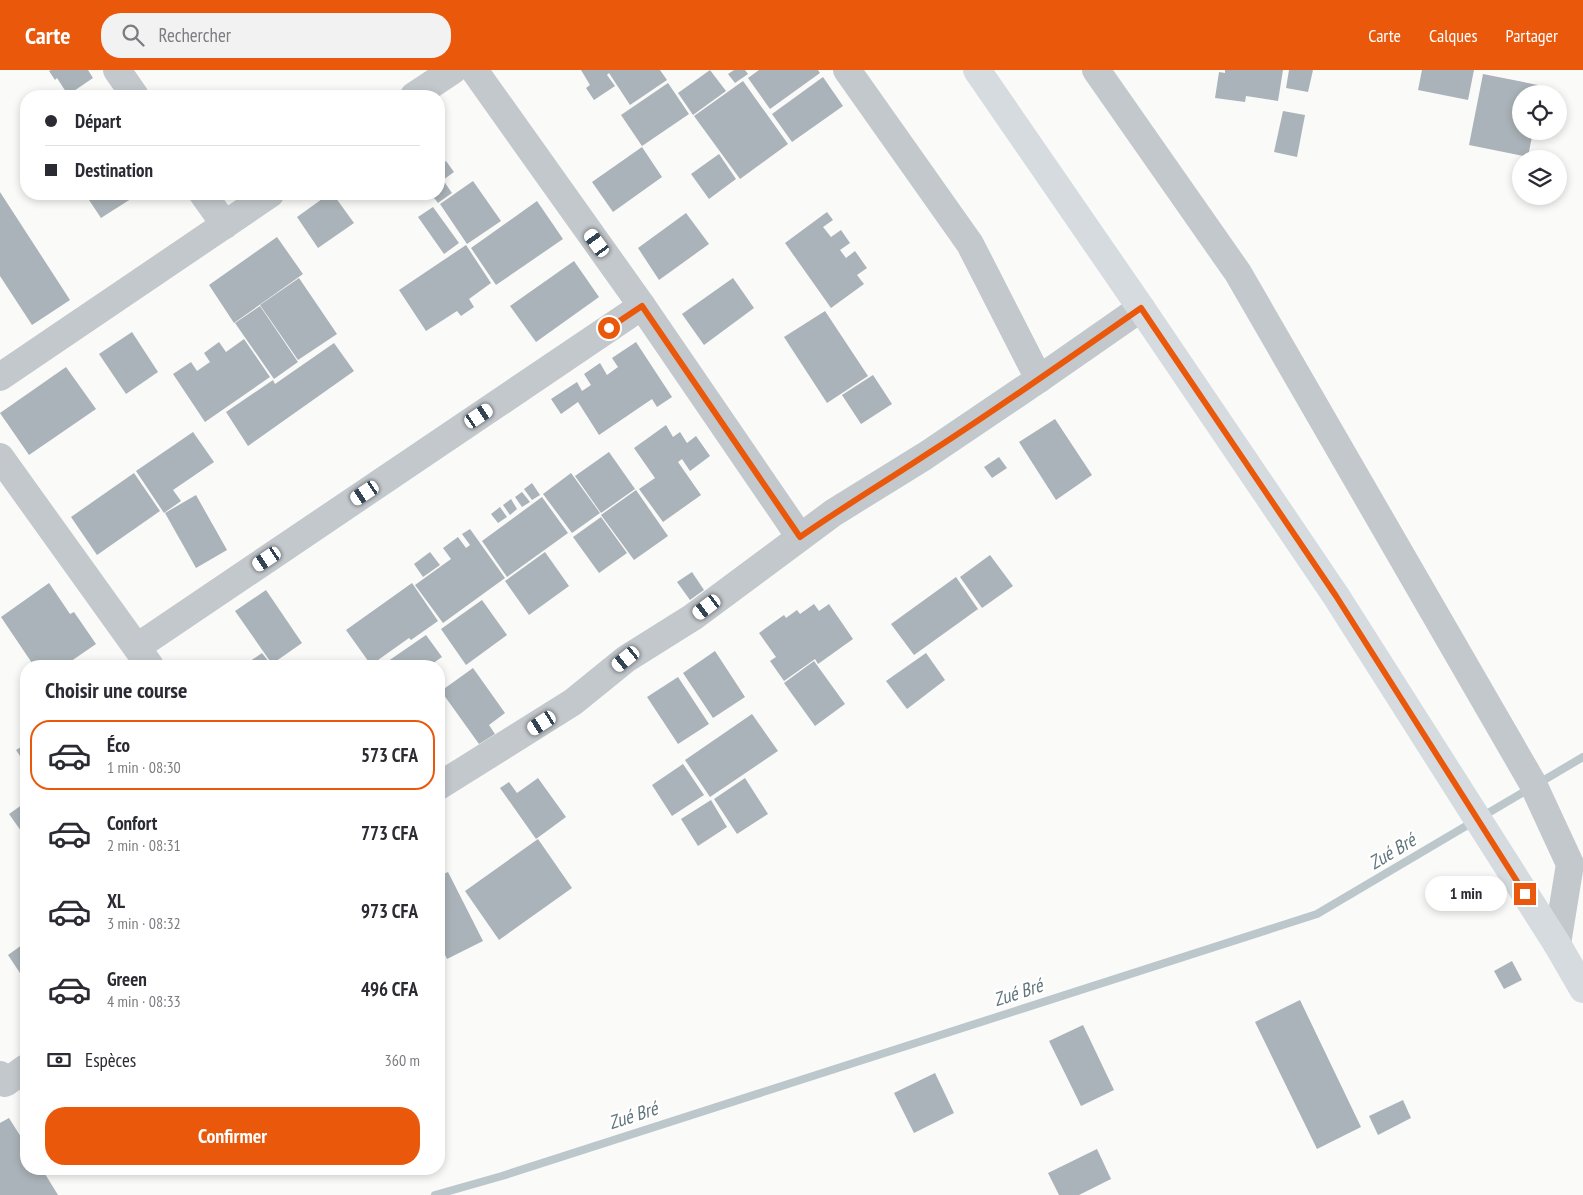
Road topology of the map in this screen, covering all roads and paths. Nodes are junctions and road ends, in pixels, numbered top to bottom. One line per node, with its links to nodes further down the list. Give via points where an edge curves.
1 (117, 70): 7 (street)
2 (453, 70): 8 (street)
3 (474, 70): 12 (street)
4 (847, 70): 15 (street, via 970,244)
5 (977, 70): 13 (main road)
6 (1096, 70): 20 (street, via 1238,273 1532,782 1570,864)
7 (131, 90)
8 (423, 90)
9 (207, 200): 11 (street)
10 (261, 200): 11 (street)
11 (225, 225): 14 (street)
12 (642, 306): 17 (street); 18 (street)
13 (1141, 308): 15 (street); 20 (main road, via 1336,596)
14 (0, 377)
15 (1039, 380): 17 (street)
16 (0, 457): 18 (street)
17 (800, 537): 19 (street, via 693,617 626,659 573,702)
18 (143, 657)
19 (445, 782)
20 (1557, 944): 21 (main road)
21 (1583, 989)
22 (20, 1072): 23 (street, via 5,1083)
23 (0, 1075)

